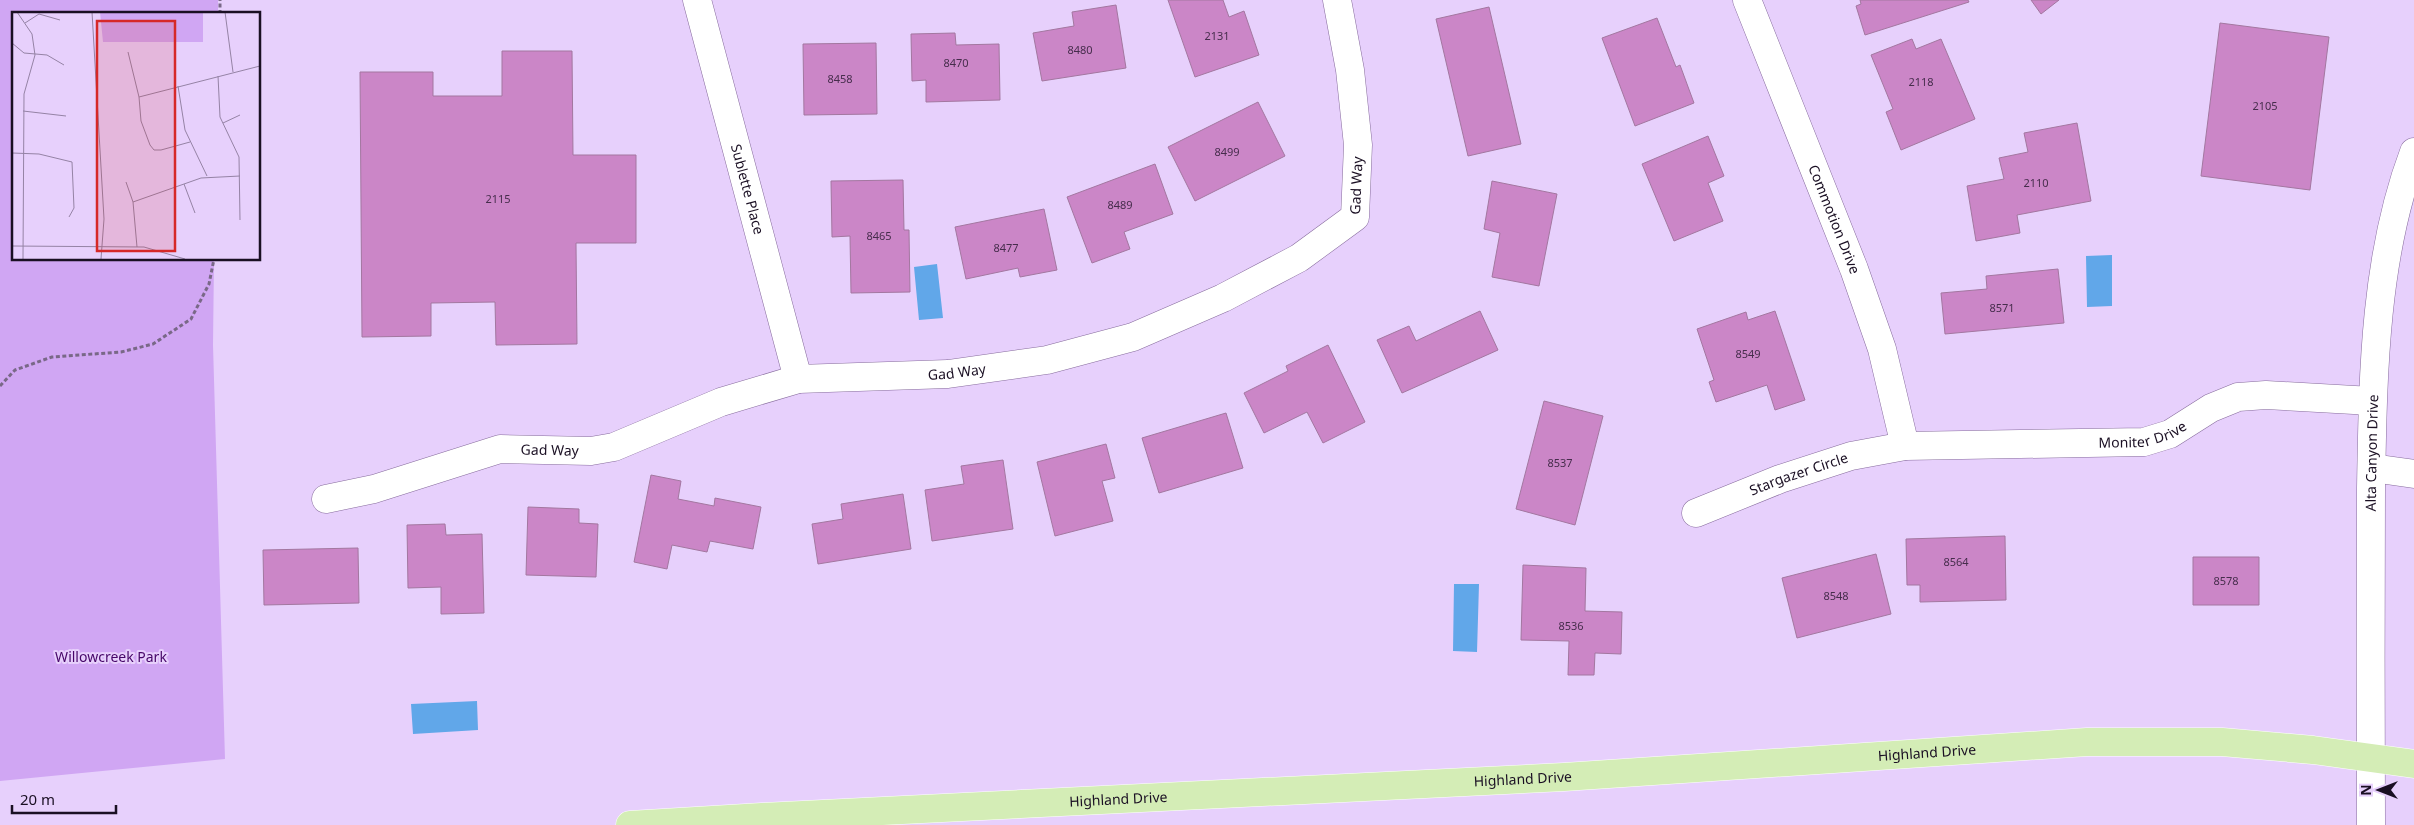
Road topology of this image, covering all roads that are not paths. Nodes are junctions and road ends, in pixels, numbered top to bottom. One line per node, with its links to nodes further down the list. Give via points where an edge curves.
1 (697, 0): 5 (street, Sublette Place)
2 (1337, 0): 5 (street, Gad Way, via 1350,70 1358,145 1355,217 1299,258 1223,298 1134,338 1047,360 948,374)
3 (1747, 0): 7 (street, Commotion Drive, via 1854,269 1882,349)
4 (2411, 168): 6 (street, Alta Canyon Drive, via 2390,236)
5 (798, 379): 10 (street, Gad Way, via 721,402 614,447 591,451 500,449 374,489)
6 (2372, 400): 7 (street, Moniter Drive, via 2266,395 2238,397 2211,408 2170,434 2144,442); 8 (street, Alta Canyon Drive)
7 (1905, 446): 11 (street, Stargazer Circle, via 1851,456 1780,479)
8 (2372, 468): 9 (street); 12 (street, Alta Canyon Drive)
9 (2414, 474)
10 (326, 499)
11 (1696, 513)
12 (2371, 758): 13 (main road, Highland Drive); 14 (main road, Highland Drive, via 2222,742 2087,742 1564,777); 15 (street, Alta Canyon Drive)
13 (2414, 764)
14 (630, 825)
15 (2371, 825)

